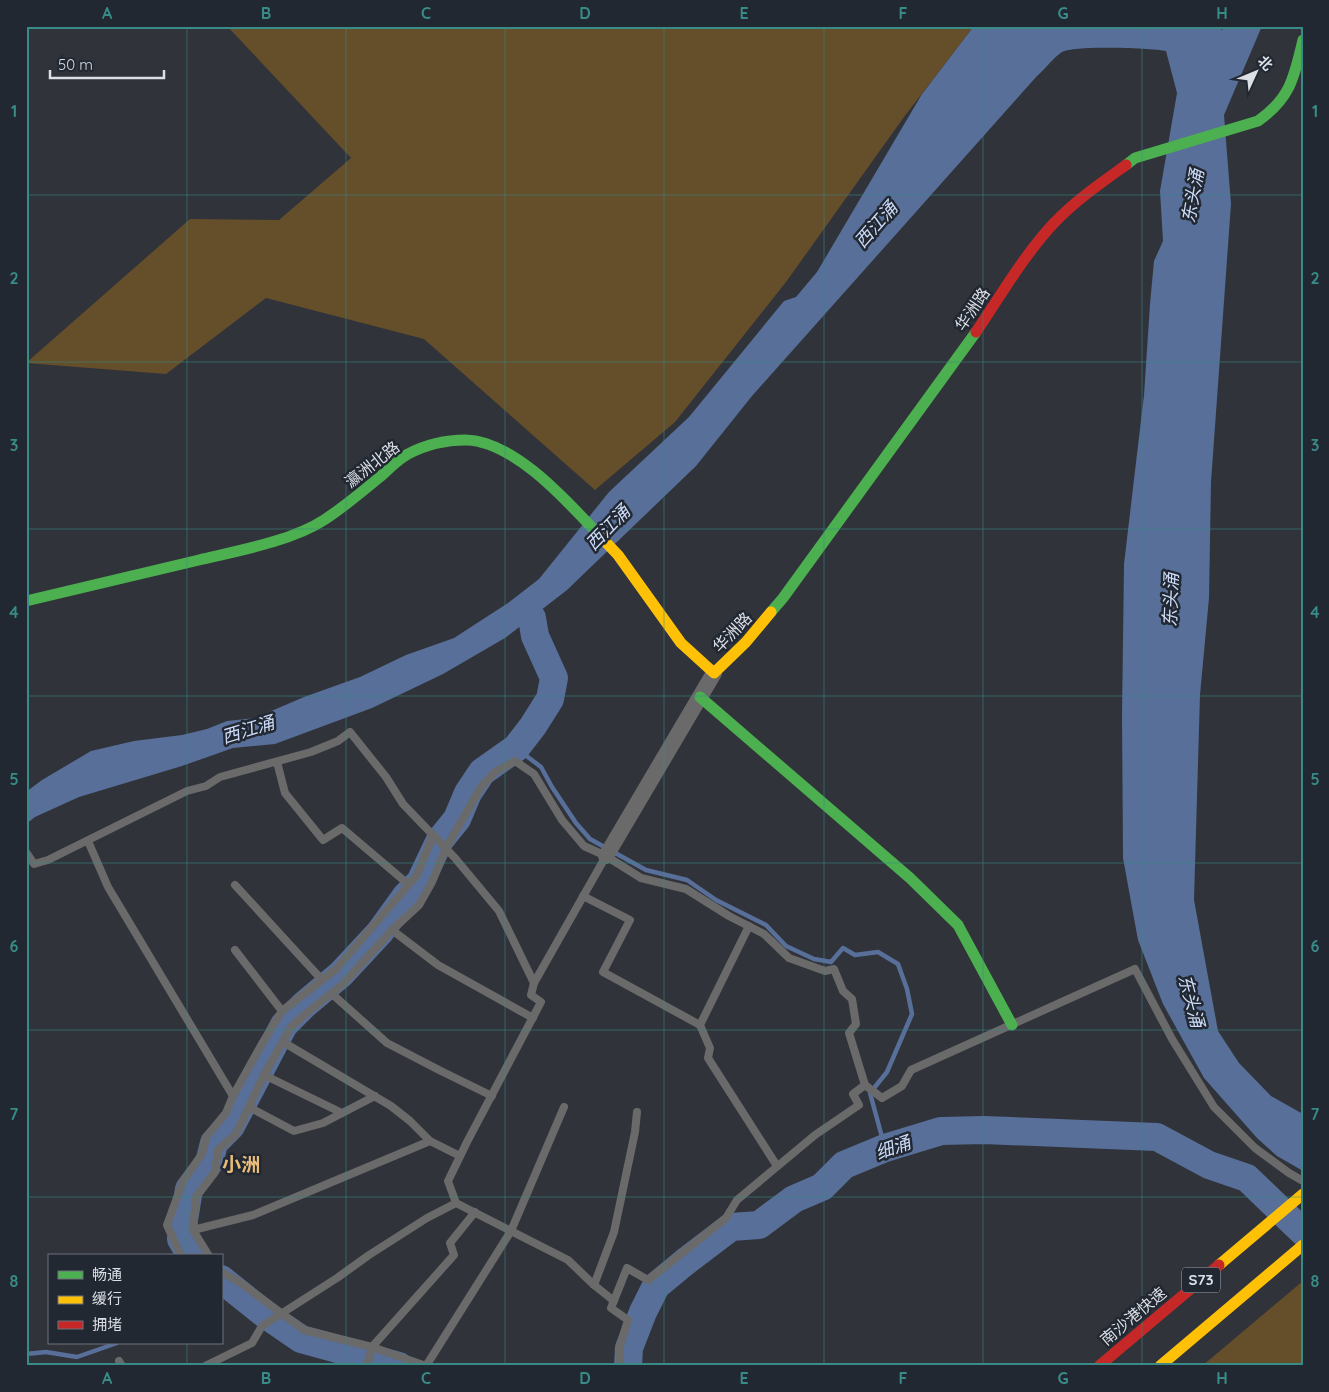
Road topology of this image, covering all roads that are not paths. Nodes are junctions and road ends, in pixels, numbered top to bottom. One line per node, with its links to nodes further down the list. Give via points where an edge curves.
1 (1303, 40): 3 (main road, 华洲路, via 1292,82 1273,112 1258,121 1135,158 1085,194 1054,223 783,598 746,642)
2 (26, 601): 3 (main road, 瀛洲北路, via 250,548 292,535 310,528 343,506 406,455 448,441 467,440 506,450 558,492 618,556 681,642)
3 (714, 673): 4 (street)
4 (700, 697): 10 (street); 23 (main road, via 910,878 958,925)
5 (278, 762): 6 (lane, via 338,741 350,732 403,804); 7 (lane, via 220,777); 11 (lane, via 286,793 323,840 342,828)
6 (433, 835): 8 (lane); 11 (lane, via 417,874)
7 (88, 841): 9 (lane, via 34,864); 27 (lane, via 108,888)
8 (446, 848): 10 (lane, via 481,787 494,772 516,761 534,774 562,820 584,846); 15 (lane, via 420,905); 18 (lane, via 499,911)
9 (26, 852)
10 (606, 856): 13 (lane); 14 (lane, via 641,878 686,889)
11 (408, 884): 17 (lane, via 336,969)
12 (235, 885): 17 (lane)
13 (582, 896): 18 (lane); 22 (lane, via 630,920 603,972)
14 (749, 926): 22 (lane); 26 (lane, via 764,934 789,958 825,971 834,969 843,991 852,999 856,1024 849,1033)
15 (392, 930): 19 (lane); 21 (lane, via 438,965)
16 (235, 950): 20 (lane)
17 (322, 980): 20 (lane)
18 (534, 984): 21 (lane, via 531,995 541,1002)
19 (331, 994): 24 (lane, via 291,1028); 29 (lane, via 388,1043)
20 (282, 1011): 27 (lane)
21 (533, 1018): 29 (lane)
22 (700, 1025): 36 (lane, via 710,1048 708,1058)
23 (1012, 1025): 26 (lane, via 911,1070 902,1086 882,1098); 37 (lane, via 1135,969 1172,1039 1214,1107 1255,1148)
24 (283, 1042): 25 (lane); 28 (lane)
25 (264, 1075): 30 (lane); 33 (lane)
26 (865, 1086): 36 (lane, via 853,1094 858,1105)
27 (233, 1096): 44 (lane, via 226,1113 206,1138 202,1154 183,1181 167,1225)
28 (375, 1096): 33 (lane); 34 (lane, via 410,1121)
29 (492, 1096): 35 (lane)
30 (249, 1107): 33 (lane, via 294,1131 323,1123); 41 (lane, via 236,1134 218,1150 215,1172 196,1196)
31 (564, 1107): 42 (lane)
32 (637, 1112): 47 (lane, via 614,1232)
33 (342, 1113)
34 (430, 1141): 35 (lane); 41 (lane, via 253,1215)
35 (460, 1156): 39 (lane, via 448,1181)
36 (777, 1166): 48 (lane, via 737,1200 726,1218 648,1280 627,1268)
37 (1303, 1181)
38 (1303, 1194): 55 (main road, 南沙港快速 / S73)
39 (456, 1203): 40 (lane); 49 (lane, via 427,1218)
40 (475, 1212): 42 (lane); 50 (lane, via 450,1243 454,1255)
41 (193, 1230): 45 (lane)
42 (511, 1231): 47 (lane, via 568,1260); 53 (lane)
43 (1303, 1245): 56 (main road, S73)
44 (180, 1254)
45 (208, 1254)
46 (222, 1273): 49 (lane)
47 (594, 1285): 48 (lane)
48 (614, 1301): 54 (lane, via 611,1308 628,1320 620,1346)
49 (282, 1312): 50 (lane, via 304,1330); 51 (lane, via 262,1326 252,1343)
50 (372, 1347): 52 (lane); 53 (lane)
51 (205, 1366)
52 (367, 1366)
53 (426, 1366)
54 (620, 1366)
55 (1099, 1366)
56 (1160, 1366)

